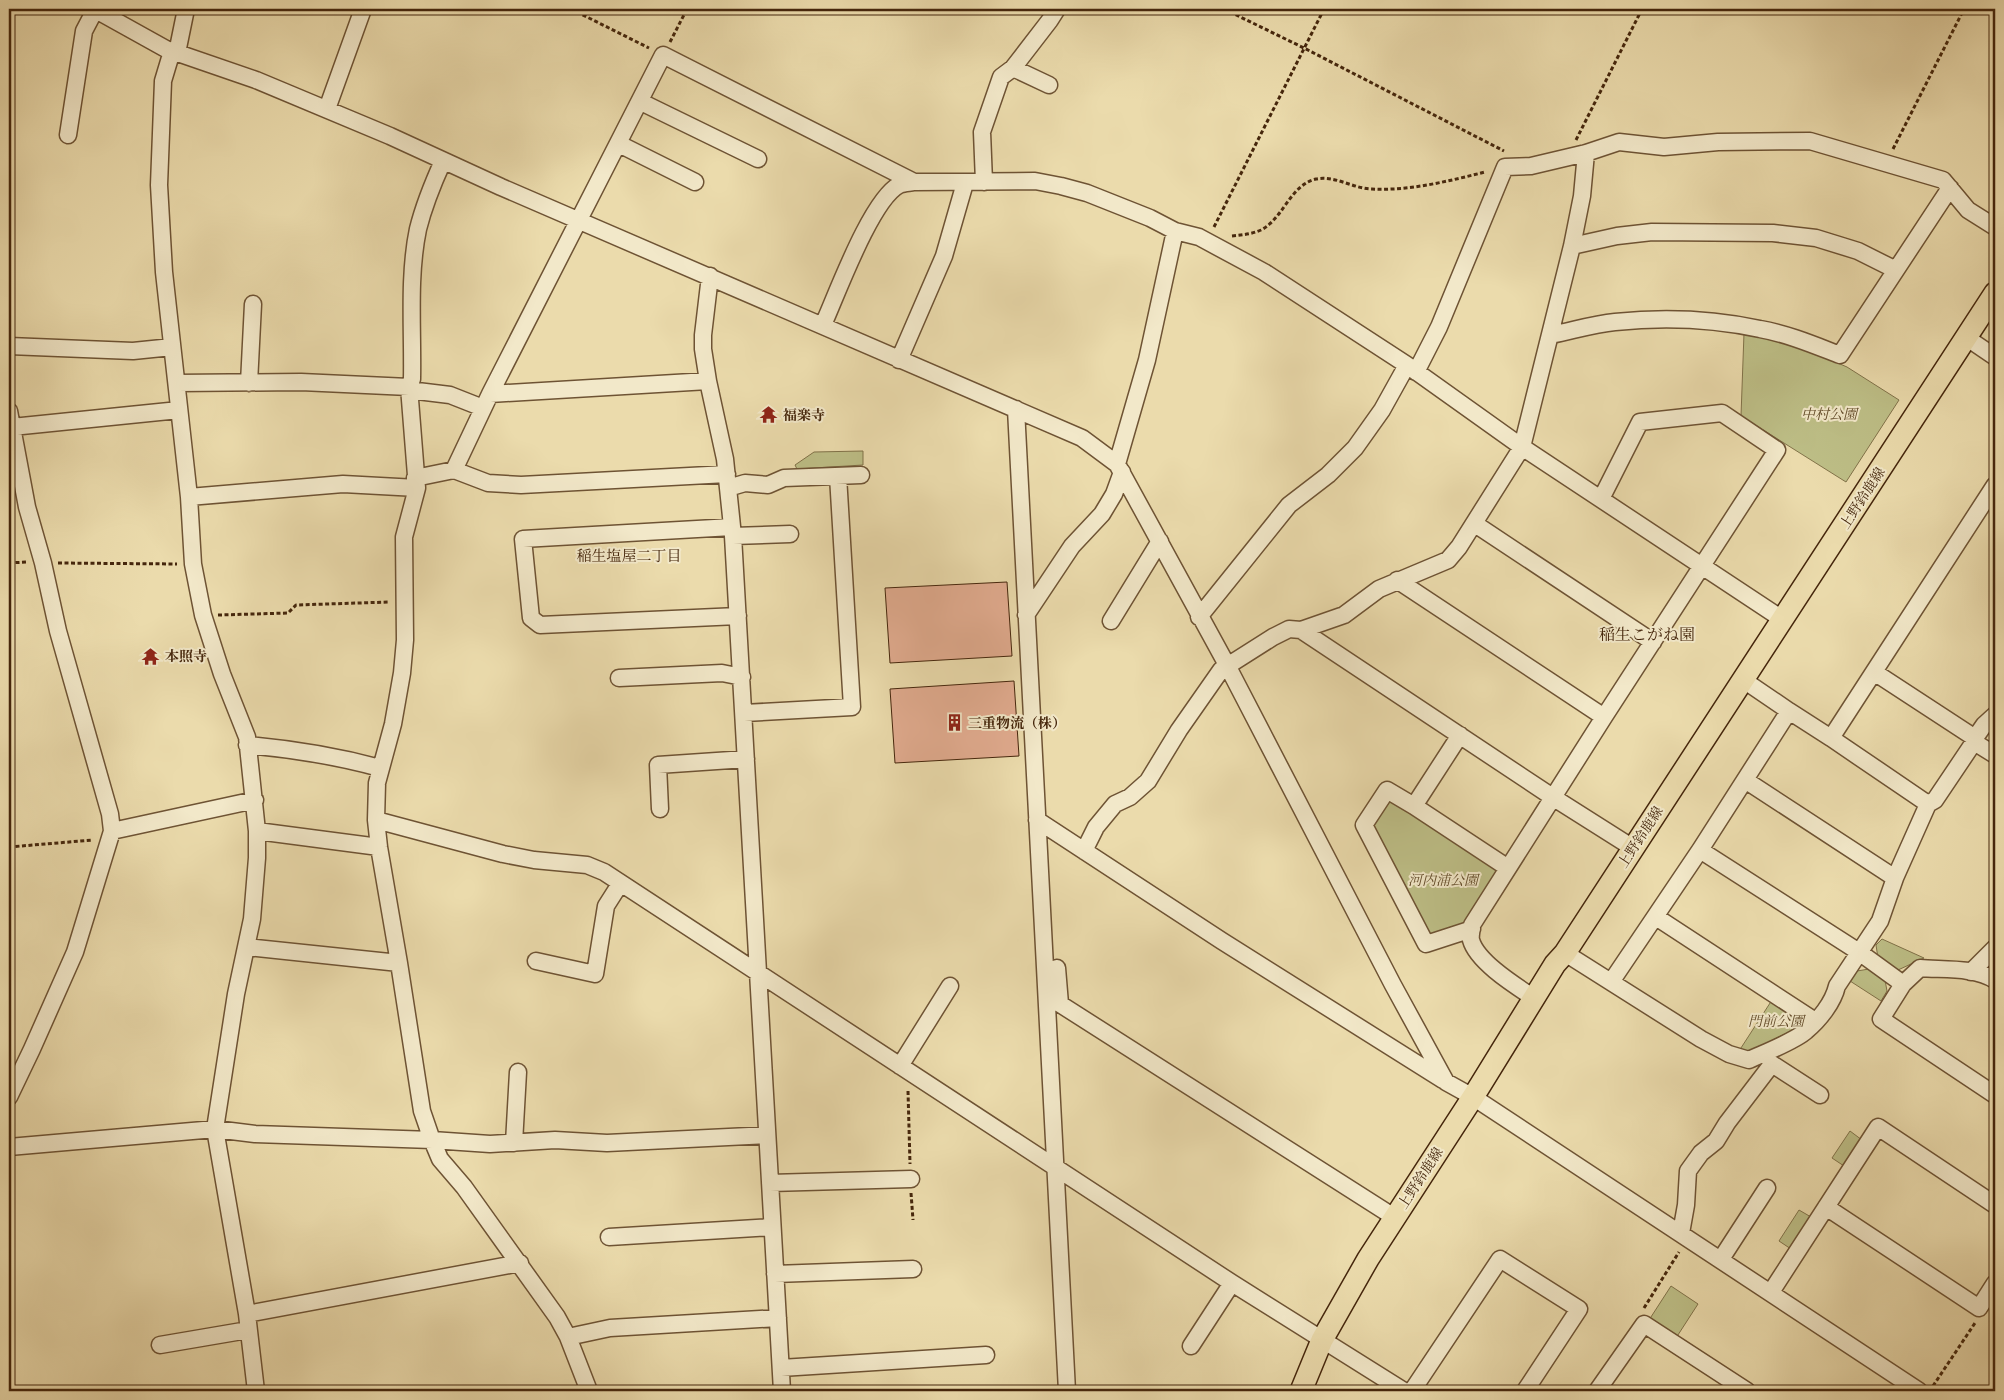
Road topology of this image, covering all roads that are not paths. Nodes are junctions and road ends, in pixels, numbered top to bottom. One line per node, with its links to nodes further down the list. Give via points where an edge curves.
1 (95, 9): 5 (street); 10 (street, via 84,31)
2 (186, 9): 5 (street)
3 (362, 9): 9 (street)
4 (1057, 9): 6 (street)
5 (175, 52): 9 (street); 32 (street, via 163,81 159,184)
6 (1013, 68): 7 (street); 17 (street, via 1001,77 982,132)
7 (1049, 85)
8 (641, 102): 11 (street); 13 (street); 16 (street, via 663,55)
9 (326, 109): 14 (street)
10 (68, 135)
11 (619, 144): 15 (street); 20 (street)
12 (1586, 153): 19 (street, via 1619,142 1664,147 1718,142 1810,141 1943,180); 23 (street); 35 (street, via 1531,166 1505,159 1439,327)
13 (758, 159)
14 (443, 160): 20 (street); 39 (street, via 428,193 418,230)
15 (695, 182)
16 (914, 182): 18 (street); 28 (street, via 900,184 885,197 870,219)
17 (984, 182): 18 (street); 22 (street, via 1035,181 1061,186 1087,193)
18 (965, 183): 34 (street, via 944,256)
19 (1950, 188): 21 (street, via 1968,210); 24 (street)
20 (579, 220): 25 (street); 40 (street)
21 (1995, 227)
22 (1175, 231): 35 (street, via 1203,237 1264,272); 45 (street)
23 (1572, 246): 24 (street, via 1652,232 1773,232 1816,238 1858,251); 29 (street)
24 (1896, 270): 29 (street, via 1840,355 1761,329 1702,320 1613,322)
25 (710, 276): 28 (street); 36 (street, via 702,335)
26 (1995, 293): 30 (main road, 上野鈴鹿線)
27 (253, 304): 38 (street)
28 (823, 325): 34 (street)
29 (1551, 335): 44 (street)
30 (1967, 338): 33 (street); 63 (main road, 上野鈴鹿線)
31 (9, 346): 32 (street, via 132,350)
32 (172, 347): 37 (street)
33 (1995, 357)
34 (899, 360): 41 (street)
35 (1412, 368): 44 (street); 62 (street, via 1355,448 1328,475 1289,505)
36 (708, 381): 40 (street); 49 (street)
37 (177, 383): 38 (street); 42 (street)
38 (249, 383): 39 (street, via 301,382)
39 (409, 388): 40 (street); 50 (street)
40 (487, 401): 46 (street)
41 (1016, 409): 45 (street, via 1082,438); 60 (street)
42 (179, 410): 43 (street); 52 (street)
43 (10, 419): 92 (street, via 27,507 58,632 110,814)
44 (1522, 447): 53 (street); 54 (street)
45 (1120, 468): 57 (street); 60 (street, via 1114,494 1102,514 1072,546)
46 (454, 470): 49 (street, via 488,483 520,485); 50 (street)
47 (861, 475): 48 (street)
48 (838, 476): 49 (street, via 784,478 768,485); 73 (street, via 852,707)
49 (728, 481): 55 (street)
50 (416, 483): 52 (street, via 342,484); 82 (street, via 404,537 405,640 399,692)
51 (1995, 485): 68 (street)
52 (189, 497): 79 (street, via 193,564 203,615 247,737)
53 (1601, 499): 58 (street); 58 (street, via 1640,422 1722,413 1777,450)
54 (1475, 524): 59 (street, via 1448,560); 66 (street)
55 (733, 532): 56 (street); 61 (street); 61 (street, via 523,539 531,618 540,626)
56 (790, 534)
57 (1160, 541): 62 (street); 64 (street)
58 (1702, 566): 63 (street); 66 (street)
59 (1397, 580): 65 (street, via 1344,615); 75 (street)
60 (1026, 615): 90 (street)
61 (738, 616): 70 (street)
62 (1199, 617): 67 (street)
63 (1782, 619): 71 (main road, 上野鈴鹿線)
64 (1111, 621)
65 (1301, 630): 67 (street, via 1289,630 1273,637); 76 (street)
66 (1653, 642): 75 (street)
67 (1227, 665): 96 (street, via 1179,730 1148,781 1130,797 1115,804 1096,827); 118 (street)
68 (1874, 672): 77 (street); 78 (street)
69 (619, 678): 70 (street, via 722,673)
70 (742, 678): 73 (street)
71 (1742, 679): 72 (street); 94 (main road, 上野鈴鹿線)
72 (1789, 711): 77 (street); 83 (street)
73 (744, 713): 81 (street)
74 (1995, 715): 78 (street)
75 (1604, 717): 84 (street)
76 (1460, 735): 84 (street); 87 (street)
77 (1831, 738): 86 (street)
78 (1974, 740): 80 (street); 86 (street, via 1936,800)
79 (247, 745): 82 (street, via 341,757); 85 (street)
80 (1995, 755)
81 (746, 759): 88 (street, via 658,765); 109 (street)
82 (380, 768): 89 (street)
83 (1745, 780): 95 (street); 98 (street)
84 (1554, 798): 94 (street); 97 (street)
85 (255, 800): 91 (street); 92 (street)
86 (1928, 804): 98 (street)
87 (1414, 806): 97 (street); 101 (street, via 1387,790 1364,825 1426,944)
88 (660, 809)
89 (376, 820): 93 (street); 99 (street, via 503,854 587,865)
90 (1042, 823): 96 (street); 128 (street); 134 (street, via 1060,1004)
91 (257, 831): 93 (street); 102 (street, via 252,919)
92 (111, 835): 121 (street, via 75,952)
93 (379, 847): 107 (street)
94 (1633, 848): 104 (main road, 上野鈴鹿線)
95 (1700, 850): 100 (street); 105 (street)
96 (1084, 851): 118 (street)
97 (1508, 868): 101 (street)
98 (1895, 878): 105 (street, via 1880,921)
99 (620, 884): 106 (street, via 606,906 595,974); 109 (street)
100 (1656, 917): 111 (street); 115 (street)
101 (1472, 929): 114 (street, via 1474,946 1496,972)
102 (247, 947): 107 (street); 123 (street, via 236,994)
103 (1995, 948): 108 (street)
104 (1565, 952): 111 (street); 114 (main road, 上野鈴鹿線)
105 (1859, 952): 112 (street); 115 (street, via 1837,986 1834,998)
106 (536, 962)
107 (399, 963): 125 (street, via 422,1111)
108 (1971, 972): 110 (street); 112 (street, via 1920,968)
109 (758, 974): 116 (street); 124 (street)
110 (1995, 980)
111 (1611, 982): 115 (street, via 1701,1039 1729,1054 1750,1060 1805,1032)
112 (1903, 984): 120 (street, via 1881,1020)
113 (950, 986): 116 (street)
114 (1534, 998): 122 (main road, 上野鈴鹿線)
115 (1815, 1021)
116 (904, 1069): 128 (street)
117 (518, 1072): 126 (street)
118 (1446, 1082): 122 (street)
119 (1820, 1095): 136 (street, via 1772,1064 1716,1141 1700,1153 1688,1171)
120 (1995, 1095)
121 (9, 1097)
122 (1474, 1097): 134 (main road, 上野鈴鹿線); 136 (street)
123 (215, 1130): 125 (street); 127 (street); 146 (street)
124 (767, 1135): 126 (street, via 607,1143 555,1140); 130 (street)
125 (432, 1140): 126 (street); 139 (street, via 443,1164)
126 (514, 1143)
127 (9, 1148)
128 (1055, 1168): 142 (street); 156 (street)
129 (911, 1179): 130 (street)
130 (770, 1183): 135 (street)
131 (1767, 1188): 138 (street)
132 (1995, 1205): 133 (street, via 1878,1127)
133 (1826, 1207): 143 (street, via 1979,1308); 144 (street)
134 (1394, 1218): 148 (main road, 上野鈴鹿線)
135 (772, 1226): 137 (street); 141 (street)
136 (1685, 1236): 138 (street)
137 (608, 1237)
138 (1721, 1259): 144 (street)
139 (520, 1263): 146 (street); 147 (street)
140 (913, 1269): 141 (street)
141 (775, 1274): 145 (street)
142 (1232, 1283): 148 (street); 150 (street)
143 (1995, 1283)
144 (1771, 1292): 163 (street)
145 (778, 1318): 147 (street, via 610,1328); 152 (street)
146 (247, 1322): 149 (street); 153 (street)
147 (568, 1337): 154 (street)
148 (1322, 1340): 157 (main road, 上野鈴鹿線); 158 (street)
149 (160, 1345)
150 (1191, 1346)
151 (986, 1355): 152 (street)
152 (781, 1368): 155 (street)
153 (256, 1391)
154 (589, 1391)
155 (782, 1391)
156 (1067, 1391)
157 (1301, 1391)
158 (1404, 1391)
159 (1412, 1391): 160 (street, via 1500,1259 1579,1309)
160 (1524, 1391)
161 (1596, 1391): 162 (street, via 1644,1324)
162 (1747, 1391)
163 (1919, 1391)

